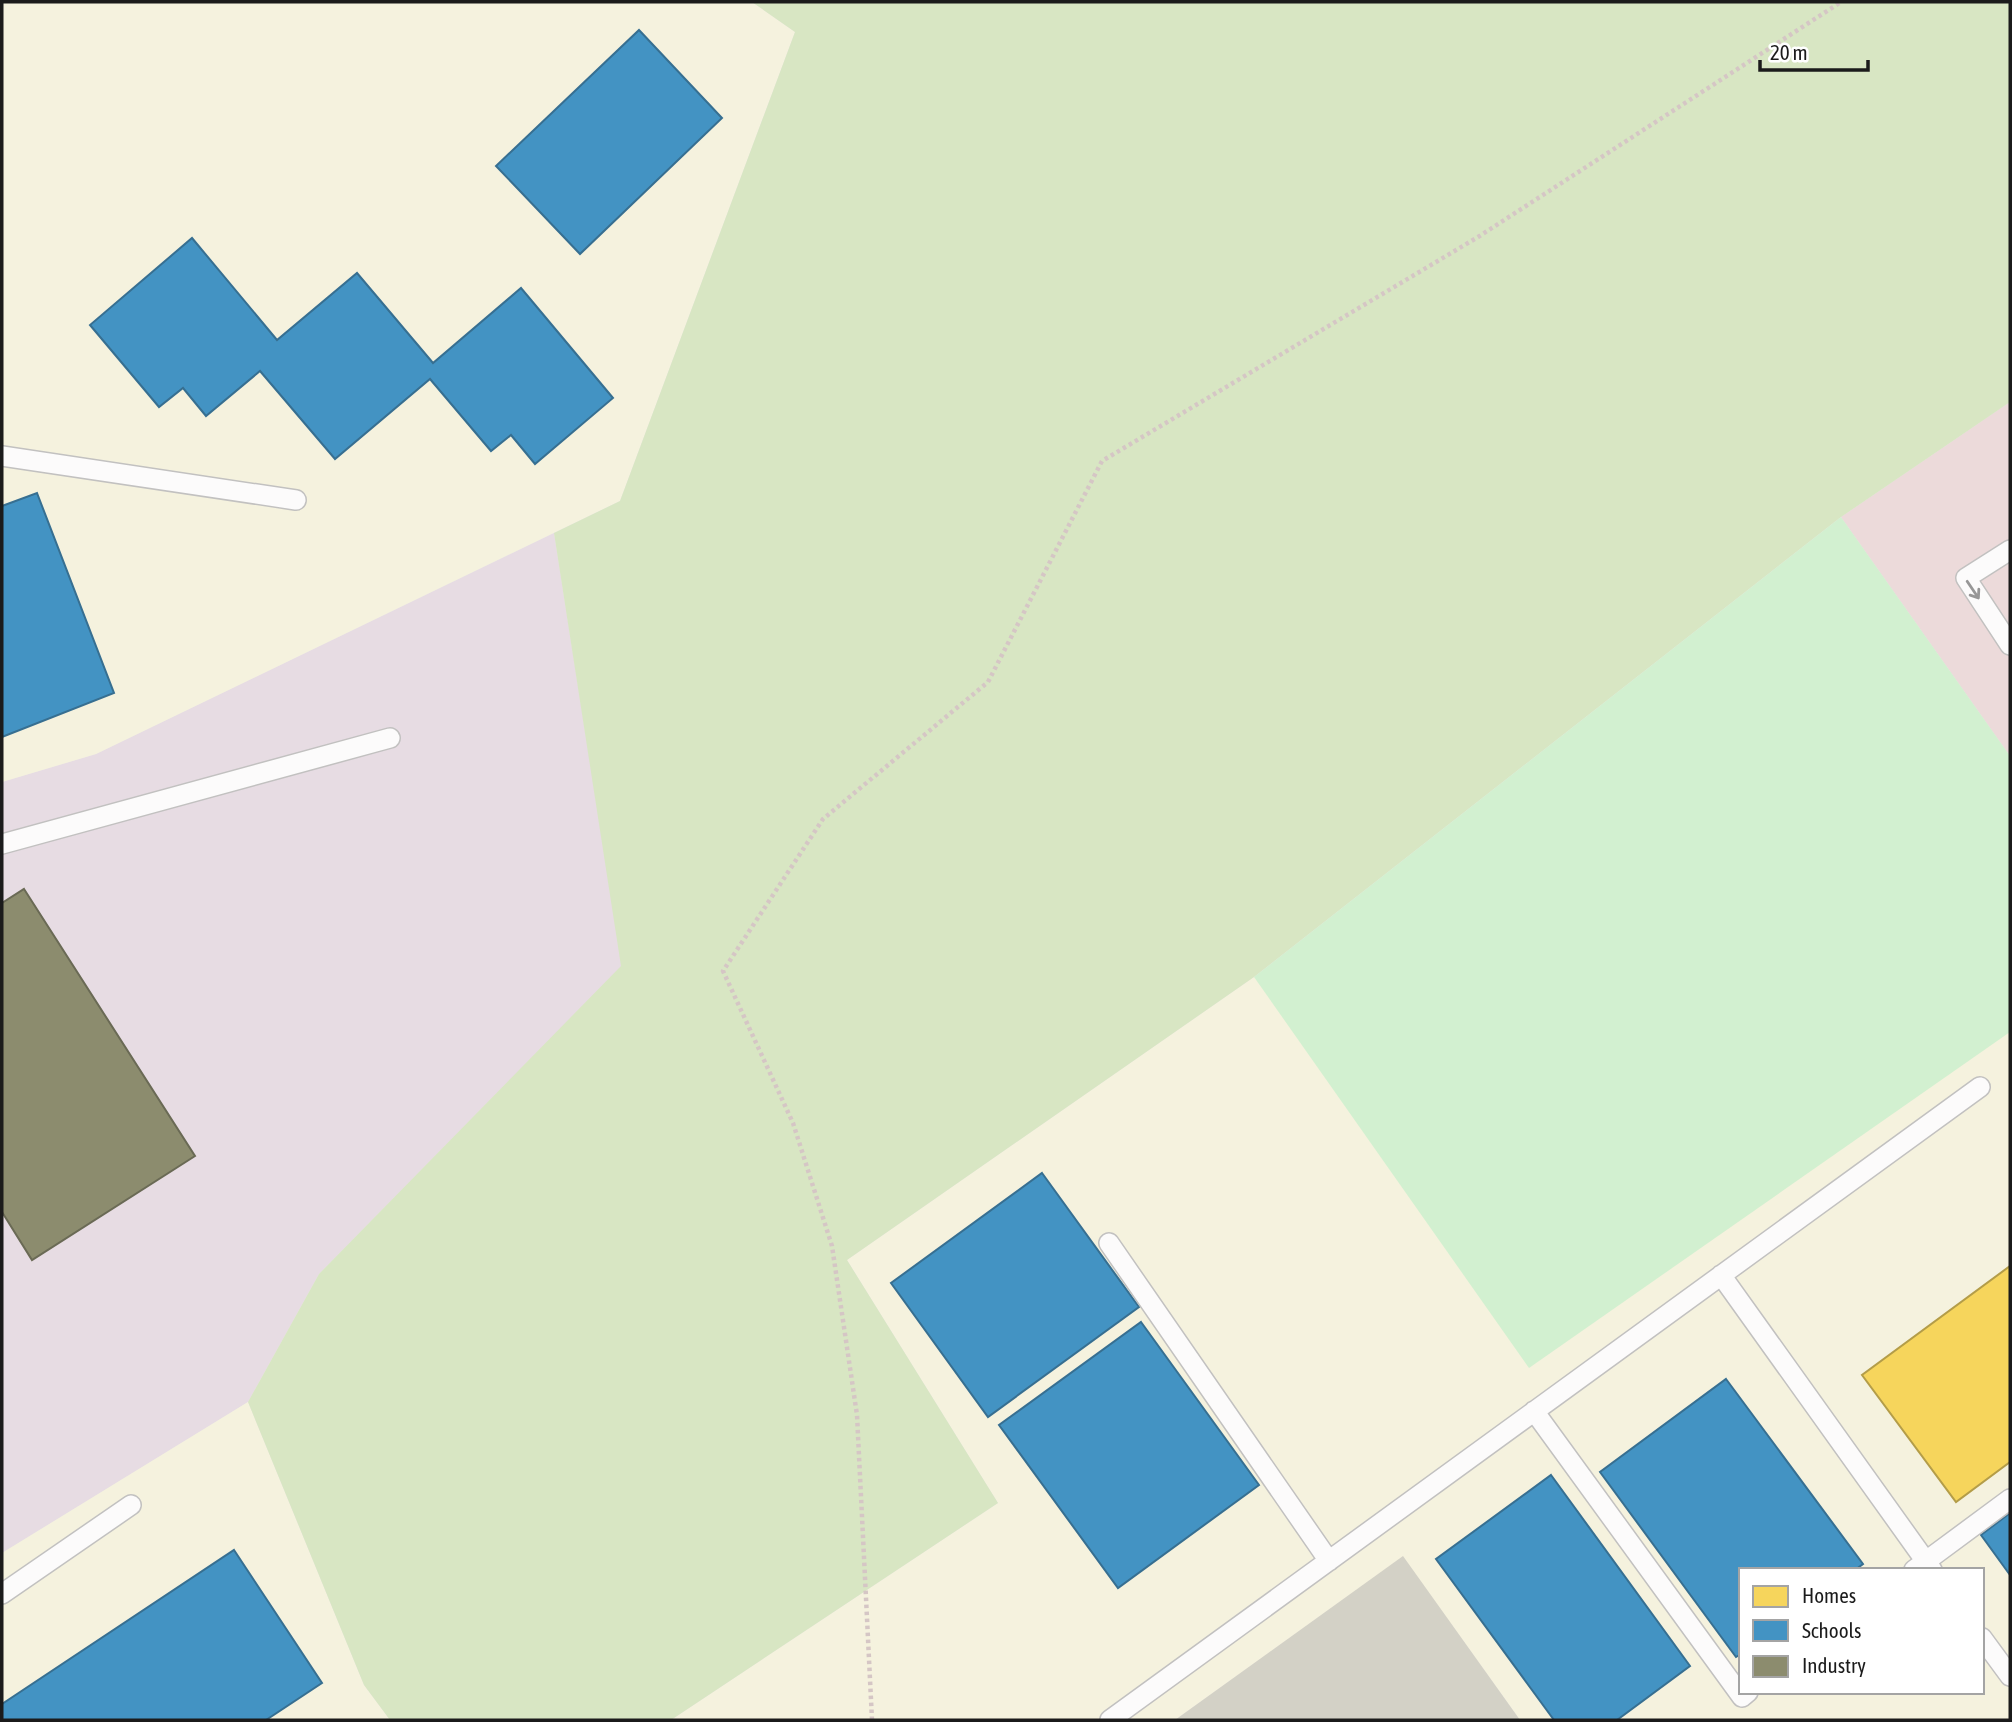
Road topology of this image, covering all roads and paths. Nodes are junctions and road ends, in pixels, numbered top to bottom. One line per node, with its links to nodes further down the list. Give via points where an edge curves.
1 (1841, 2): 20 (path, via 1478,237 1102,461 988,682 823,819 723,971 793,1123 832,1246 857,1415)
2 (2, 456): 3 (lane)
3 (296, 500)
4 (2010, 550): 5 (lane, one-way to 5, via 1966,578)
5 (2010, 645)
6 (390, 738): 7 (lane)
7 (2, 844)
8 (1980, 1087): 10 (lane)
9 (1109, 1243): 14 (lane)
10 (1721, 1275): 11 (lane); 15 (lane)
11 (1534, 1412): 14 (lane); 19 (lane)
12 (2010, 1499): 15 (lane)
13 (131, 1505): 16 (lane)
14 (1329, 1561): 21 (lane)
15 (1924, 1567)
16 (2, 1594)
17 (1984, 1641): 18 (lane)
18 (2010, 1676)
19 (1739, 1692)
20 (872, 1720)
21 (1110, 1720)

